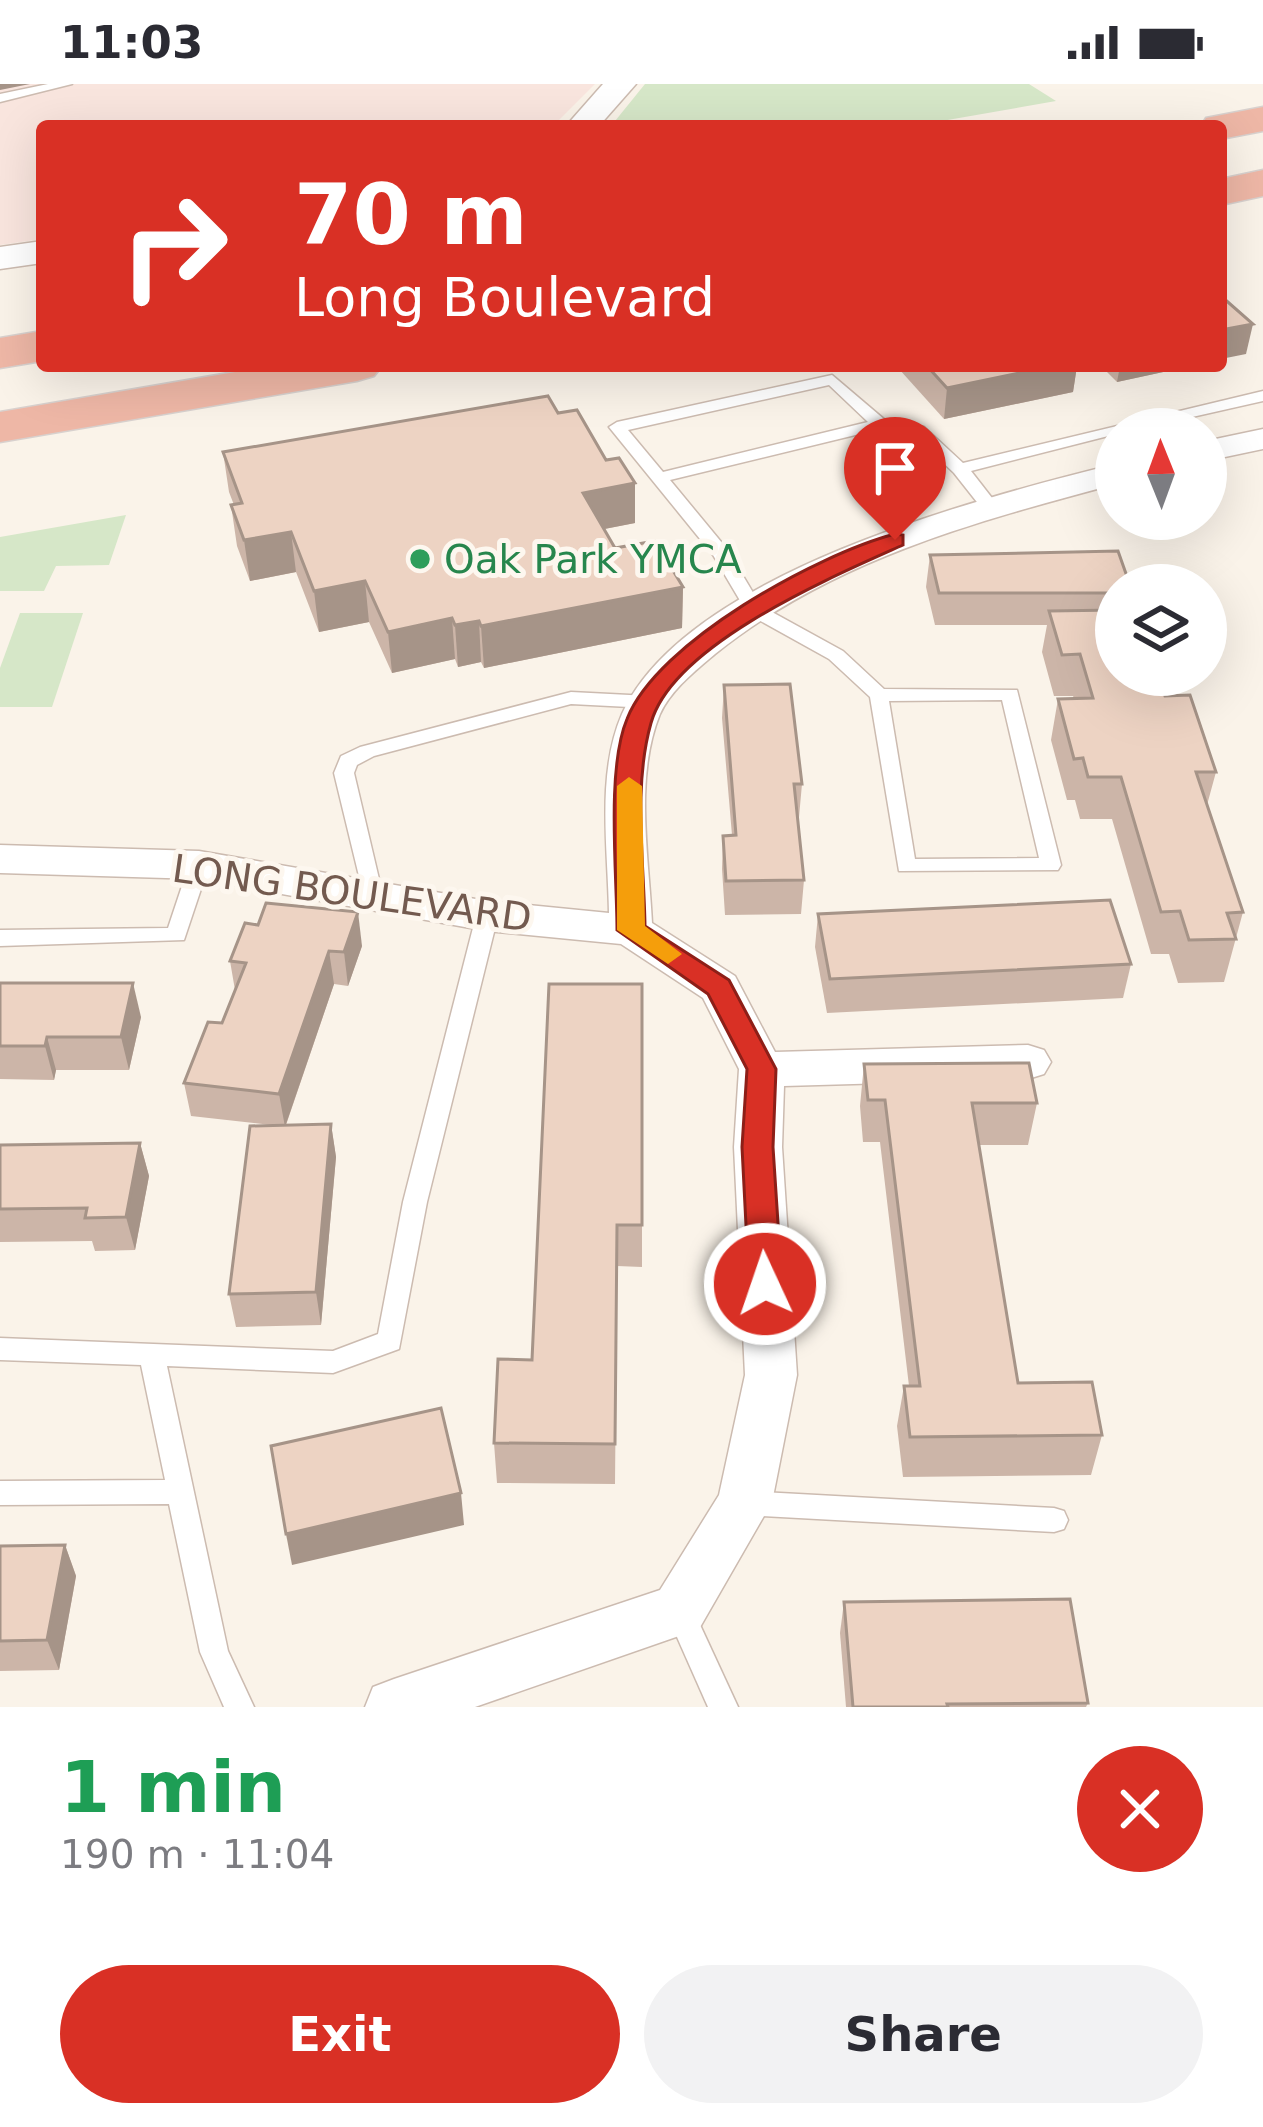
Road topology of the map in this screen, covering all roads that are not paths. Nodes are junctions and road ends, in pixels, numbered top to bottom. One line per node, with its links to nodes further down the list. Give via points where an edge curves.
1 (66, 84): 3 (lane)
2 (620, 84): 5 (street)
3 (0, 98)
4 (1263, 119): 6 (highway)
5 (587, 120)
6 (1227, 126)
7 (1263, 183): 8 (highway)
8 (1227, 191)
9 (36, 253): 10 (street)
10 (0, 258)
11 (36, 347): 12 (highway)
12 (0, 352)
13 (322, 372): 17 (highway)
14 (1263, 396): 15 (lane)
15 (1210, 408)
16 (880, 424): 21 (lane, via 918,430); 22 (lane); 22 (lane, via 832,380 616,427)
17 (0, 427)
18 (1095, 435): 21 (lane)
19 (1262, 441): 20 (street)
20 (1227, 448)
21 (960, 469): 24 (lane)
22 (659, 478): 25 (lane, via 721,553)
23 (1095, 480): 24 (street)
24 (990, 507): 25 (street, via 895,540)
25 (754, 610): 26 (lane, via 836,655); 27 (street, via 662,681)
26 (879, 695): 26 (lane, via 906,866 1051,865 1010,694)
27 (649, 702): 30 (lane, via 572,698 348,760 344,773); 32 (street, via 629,782)
28 (0, 859): 29 (street, LONG BOULEVARD)
29 (199, 865): 30 (street, LONG BOULEVARD); 33 (lane, via 176,935)
30 (372, 896): 31 (street, LONG BOULEVARD)
31 (487, 916): 32 (street, LONG BOULEVARD); 37 (lane, via 415,1202 390,1341 332,1362)
32 (631, 930): 35 (street, LONG BOULEVARD, via 718,987)
33 (0, 938)
34 (1028, 1062): 35 (street)
35 (761, 1069): 40 (street, LONG BOULEVARD, via 770,1375)
36 (0, 1349): 37 (lane)
37 (152, 1356): 38 (lane)
38 (180, 1492): 39 (lane); 43 (lane, via 214,1652)
39 (0, 1493)
40 (745, 1502): 41 (lane); 42 (street, LONG BOULEVARD)
41 (1054, 1520)
42 (680, 1610): 44 (street); 45 (lane)
43 (239, 1707)
44 (394, 1707)
45 (723, 1707)

